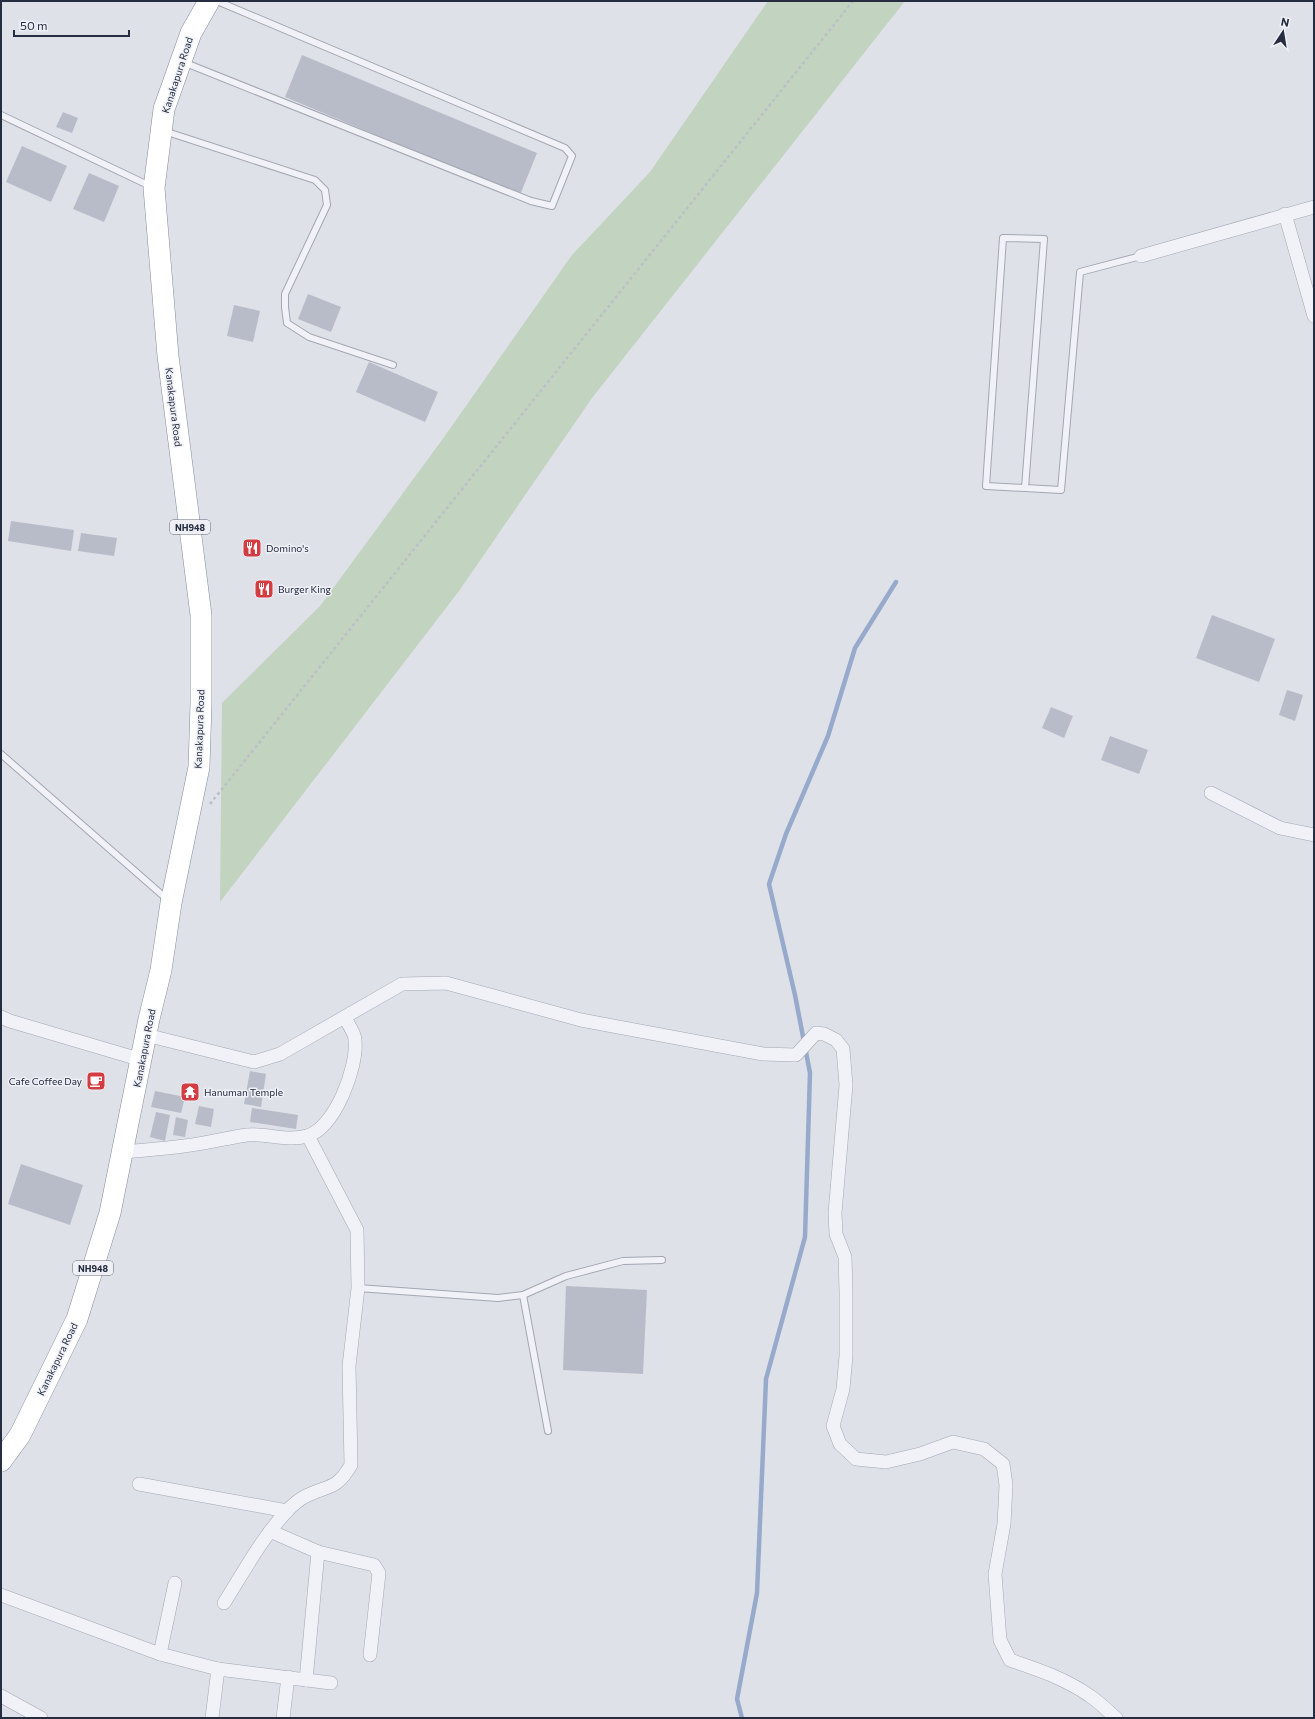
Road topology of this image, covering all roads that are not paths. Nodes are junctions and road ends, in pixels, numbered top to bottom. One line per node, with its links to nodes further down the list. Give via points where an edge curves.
1 (209, 1): 3 (highway, Kanakapura Road / NH948, via 191,33)
2 (217, 1): 3 (lane, via 564,148 572,156 552,206 531,201)
3 (181, 61): 5 (highway, Kanakapura Road / NH948, via 164,110)
4 (1, 115): 6 (lane)
5 (161, 130): 6 (highway, Kanakapura Road / NH948); 11 (lane, via 315,180 325,190 327,205 285,294 287,323 309,337)
6 (154, 188): 16 (highway, Kanakapura Road / NH948, via 168,356 201,615 199,766)
7 (1314, 207): 8 (street)
8 (1285, 214): 9 (street); 10 (street)
9 (1141, 256): 12 (lane, via 1080,272 1061,490)
10 (1314, 316)
11 (393, 365)
12 (1025, 488): 12 (lane, via 986,486 1003,238 1044,239)
13 (1, 754): 16 (lane)
14 (1212, 793): 15 (street, via 1280,828)
15 (1314, 835)
16 (171, 903): 19 (highway, Kanakapura Road / NH948, via 161,970)
17 (346, 1018): 19 (street, via 280,1054 254,1062); 21 (street, via 356,1039 352,1070 338,1106 325,1125); 45 (street, via 402,984 446,983 581,1020 763,1054 796,1055 816,1033 836,1040 843,1049 846,1085 835,1213 836,1234 845,1257 846,1284 846,1356 843,1389 833,1426 840,1444 856,1459 886,1462 920,1454 953,1442 984,1448 1003,1464 1006,1485 1004,1524 995,1574 1000,1640 1010,1660 1068,1683 1090,1696)
18 (4, 1020): 20 (street)
19 (146, 1036): 20 (highway, Kanakapura Road / NH948)
20 (142, 1060): 22 (highway, Kanakapura Road / NH948)
21 (308, 1136): 22 (street, via 287,1139 247,1135 183,1146); 24 (street, via 357,1230)
22 (123, 1152): 27 (highway, Kanakapura Road / NH948, via 110,1213 77,1318 20,1434)
23 (662, 1260): 25 (lane, via 623,1261 566,1276)
24 (358, 1288): 25 (lane, via 498,1298); 29 (street, via 349,1366 351,1465 345,1476 332,1487 306,1495)
25 (523, 1295): 26 (lane)
26 (548, 1431)
27 (1, 1461)
28 (140, 1484): 29 (street)
29 (286, 1511): 30 (street)
30 (270, 1531): 31 (street); 34 (street)
31 (318, 1552): 36 (street, via 374,1565 379,1573); 39 (street)
32 (175, 1583): 35 (street)
33 (1, 1595): 35 (street)
34 (224, 1603)
35 (160, 1654): 37 (street)
36 (370, 1655)
37 (218, 1669): 38 (street); 43 (street)
38 (288, 1677): 39 (street); 44 (street)
39 (306, 1680): 40 (street)
40 (330, 1683)
41 (1, 1696): 42 (street)
42 (41, 1718)
43 (212, 1718)
44 (283, 1718)
45 (1116, 1718)

